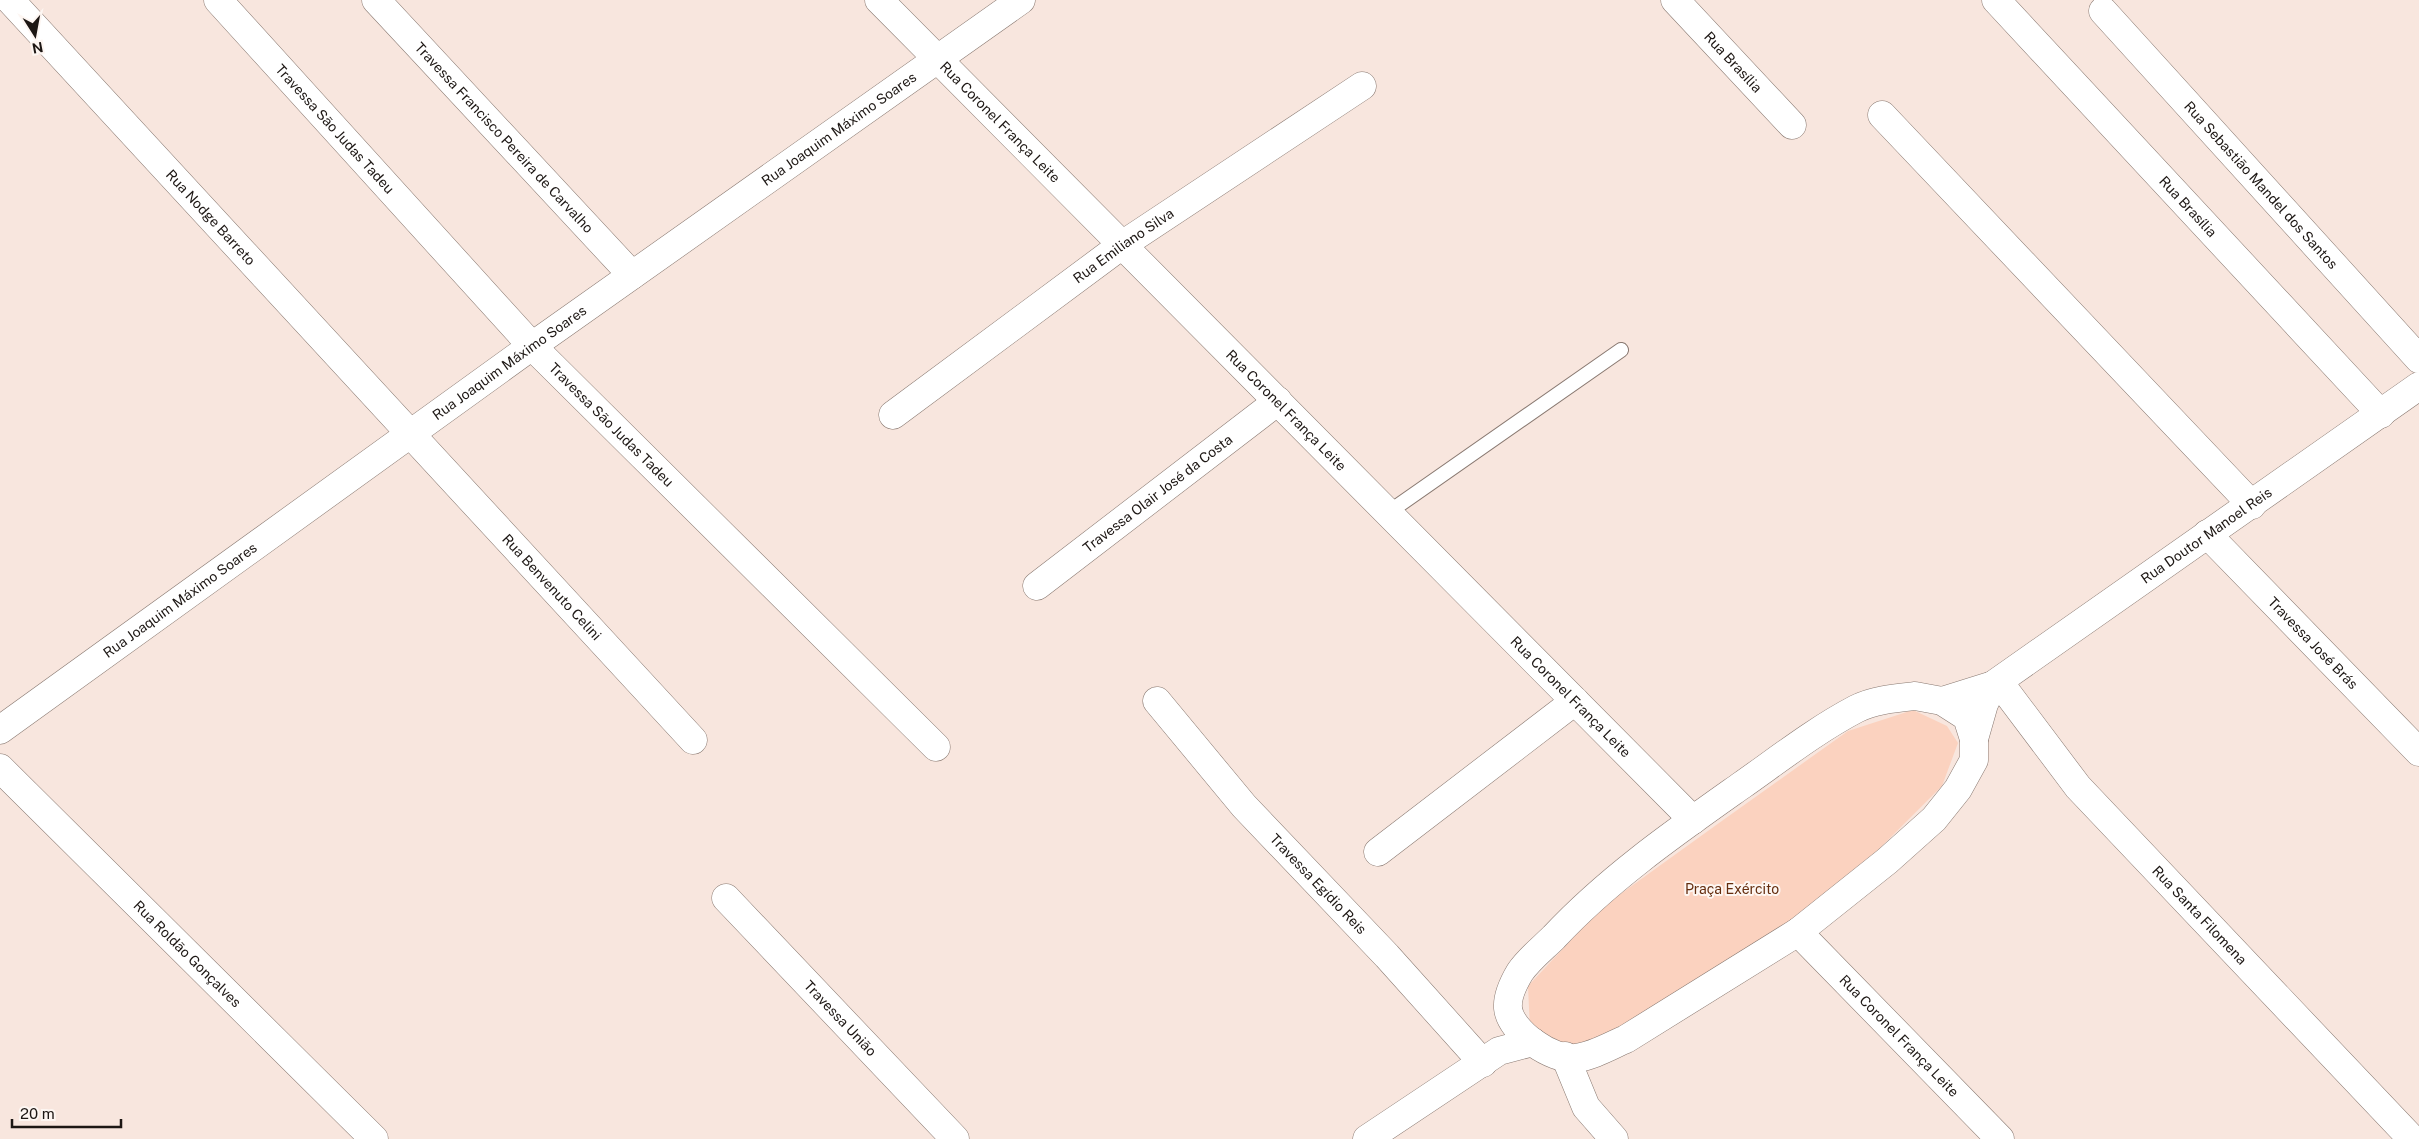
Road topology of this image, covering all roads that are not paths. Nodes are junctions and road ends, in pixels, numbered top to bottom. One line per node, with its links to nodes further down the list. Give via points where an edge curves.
1 (10, 0): 22 (street, Rua Nodge Barreto)
2 (218, 0): 15 (street, Travessa São Judas Tadeu)
3 (376, 0): 14 (street, Travessa Francisco Pereira de Carvalho)
4 (879, 0): 9 (street, Rua Coronel França Leite)
5 (1022, 0): 9 (street, Rua Joaquim Máximo Soares)
6 (1675, 0): 12 (street, Rua Brasília)
7 (1996, 0): 20 (street, Rua Brasília)
8 (2103, 11): 17 (street, Rua Sebastião Mandel dos Santos)
9 (939, 58): 13 (street, Rua Coronel França Leite); 14 (street, Rua Joaquim Máximo Soares)
10 (1362, 86): 13 (street, Rua Emiliano Silva)
11 (1882, 116): 23 (street)
12 (1792, 125)
13 (1122, 245): 19 (street, Rua Coronel França Leite); 21 (street, Rua Emiliano Silva)
14 (632, 275): 15 (street, Rua Joaquim Máximo Soares)
15 (532, 346): 22 (street, Rua Joaquim Máximo Soares); 34 (street, Travessa São Judas Tadeu)
16 (1621, 350): 24 (lane)
17 (2419, 359)
18 (2419, 386): 20 (street, Rua Doutor Manoel Reis)
19 (1278, 401): 24 (street, Rua Coronel França Leite); 26 (street, Travessa Olair José da Costa)
20 (2381, 414): 23 (street, Rua Doutor Manoel Reis)
21 (893, 415)
22 (411, 435): 31 (street, Rua Joaquim Máximo Soares); 32 (street, Rua Benvenuto Celini)
23 (2252, 505): 25 (street, Rua Doutor Manoel Reis)
24 (1388, 512): 29 (street, Rua Coronel França Leite)
25 (2207, 534): 27 (street, Rua Doutor Manoel Reis); 35 (street, Travessa José Brás)
26 (1037, 586)
27 (1996, 684): 30 (street, Rua Doutor Manoel Reis); 33 (street, Rua Doutor Manoel Reis, via 1984,704); 49 (street, Rua Santa Filomena, via 2078,787)
28 (1157, 701): 43 (street, Travessa Egídio Reis, via 1244,806 1387,956)
29 (1576, 701): 37 (street, Rua Coronel França Leite); 38 (street)
30 (1942, 701): 33 (street, via 1967,718); 37 (street, via 1915,696 1893,698 1858,708 1808,738)
31 (0, 730)
32 (693, 740)
33 (1974, 740): 40 (street, via 1974,760 1958,789 1934,819)
34 (936, 747)
35 (2419, 752)
36 (0, 768): 44 (street, Rua Roldão Gonçalves)
37 (1693, 820): 41 (street, via 1571,919 1521,972 1511,992 1508,1008)
38 (1378, 852)
39 (726, 898): 45 (street, Travessa União)
40 (1798, 932): 42 (street, via 1626,1039 1575,1058); 48 (street, Rua Coronel França Leite)
41 (1524, 1033): 42 (street, via 1544,1052); 43 (street)
42 (1564, 1056): 47 (street, via 1586,1107)
43 (1491, 1057): 46 (street)
44 (374, 1139)
45 (955, 1139)
46 (1367, 1139)
47 (1614, 1139)
48 (2000, 1139)
49 (2412, 1139)

